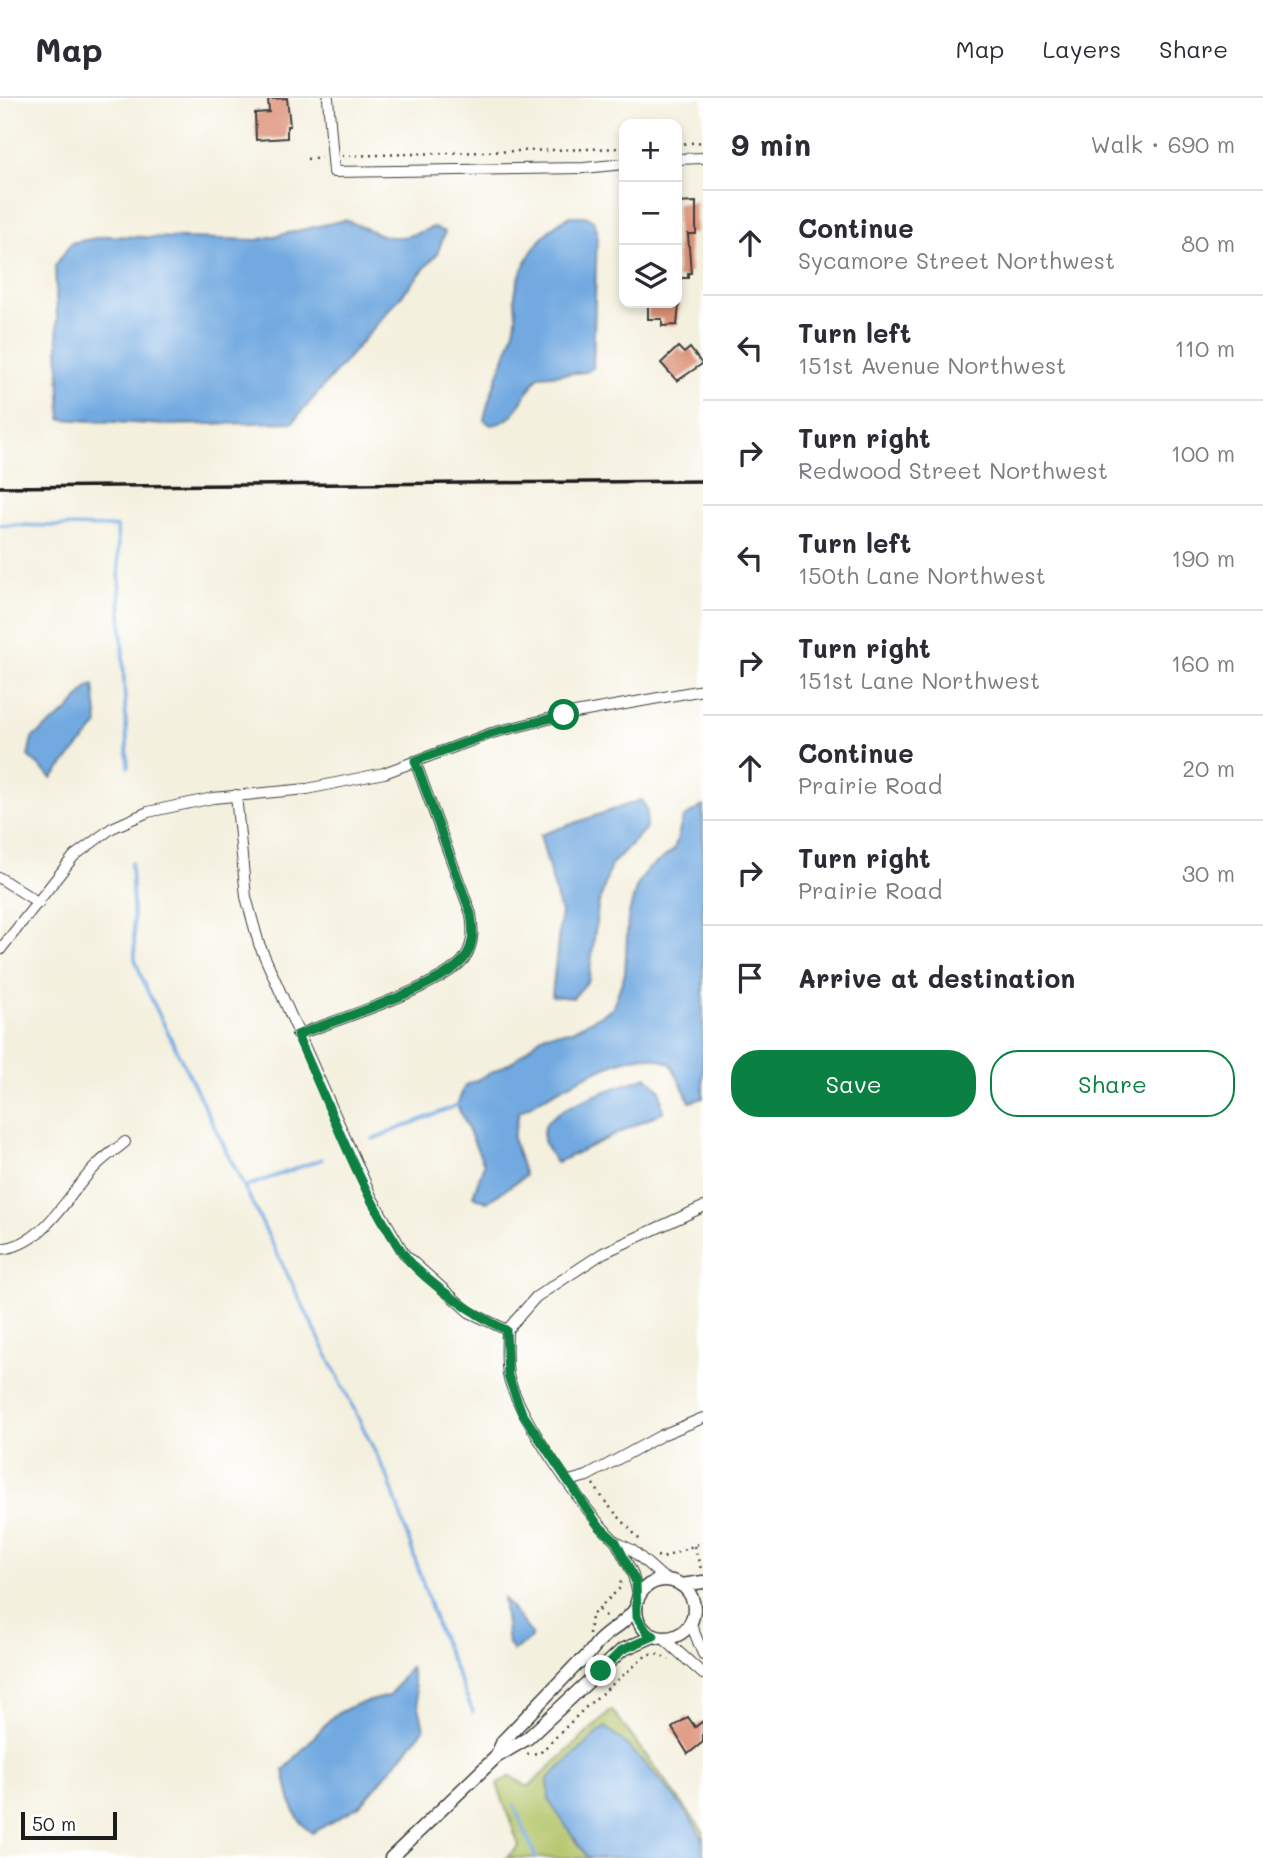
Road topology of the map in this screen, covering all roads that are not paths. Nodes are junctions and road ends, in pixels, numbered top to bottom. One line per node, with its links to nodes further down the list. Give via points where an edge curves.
1 (328, 98): 4 (street, via 334,172)
2 (703, 158): 3 (street)
3 (682, 159)
4 (619, 164)
5 (703, 690): 6 (street, via 564,715 492,733)
6 (415, 761): 7 (street, via 384,773 307,789); 11 (street, via 471,914 474,934 466,957 449,972 407,993)
7 (236, 795): 9 (street, via 148,812 112,828 74,856); 11 (street, via 246,897)
8 (0, 878): 9 (street)
9 (39, 903): 10 (street)
10 (0, 950)
11 (297, 1035): 15 (street, via 372,1198 405,1255 469,1312)
12 (125, 1142): 14 (street, via 94,1167 32,1239)
13 (703, 1207): 15 (street, via 603,1253 536,1297)
14 (0, 1249)
15 (506, 1330): 17 (street, via 508,1376 522,1413)
16 (703, 1419): 17 (street)
17 (569, 1481): 18 (street, via 598,1525)
18 (616, 1542): 19 (street); 22 (street, via 632,1572)
19 (666, 1580): 21 (street); 22 (street, via 650,1585)
20 (703, 1581): 21 (street)
21 (681, 1585): 23 (street)
22 (638, 1603): 24 (street, via 641,1625); 27 (street, via 625,1623 601,1640 503,1741)
23 (696, 1614): 24 (street, via 682,1633); 25 (street)
24 (659, 1637): 26 (street); 27 (street, via 622,1650 515,1748)
25 (703, 1654)
26 (703, 1674)
27 (496, 1758): 28 (street)
28 (391, 1858)

